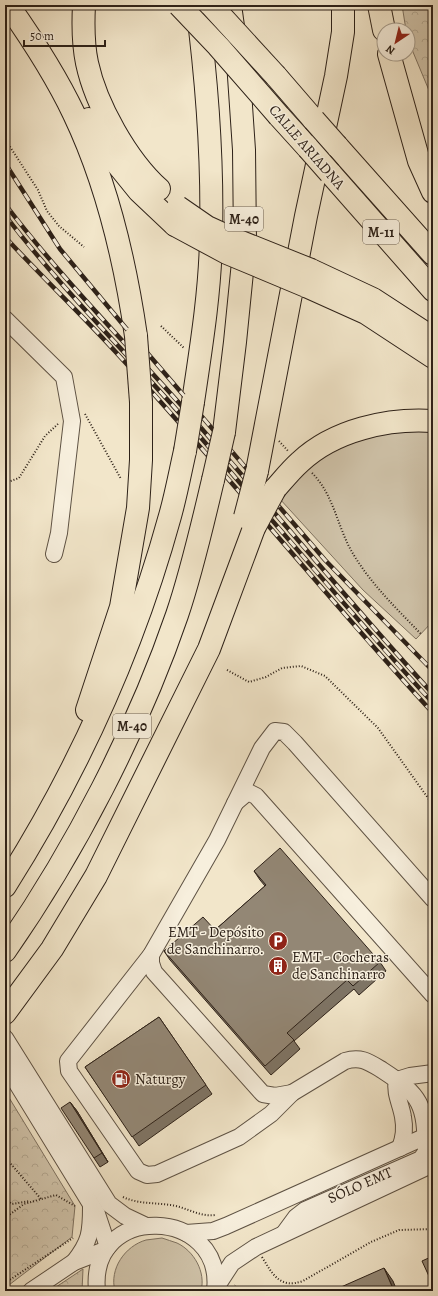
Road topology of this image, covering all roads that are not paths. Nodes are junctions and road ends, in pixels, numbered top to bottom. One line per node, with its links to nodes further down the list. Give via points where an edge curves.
1 (8, 5): 24 (highway, bridge, via 74,113 98,170 116,232 132,306 141,402 138,508 121,607)
2 (17, 5): 13 (highway, via 66,80 109,154 139,191)
3 (84, 5): 13 (highway, via 87,63 114,133)
4 (179, 5): 16 (highway, CALLE ARIADNA / M-11, bridge)
5 (197, 5): 24 (highway, M-40, bridge, via 210,148 211,240 202,338 185,451 171,515 121,664 92,730)
6 (211, 5): 14 (highway, CALLE ARIADNA / M-11, bridge)
7 (230, 5): 23 (highway, M-40, bridge, via 238,62 245,242 224,432 202,529 177,615)
8 (343, 5): 21 (highway, bridge, via 343,32 336,76 306,216)
9 (380, 5): 10 (highway)
10 (383, 22)
11 (391, 62): 12 (highway, via 419,161)
12 (433, 192)
13 (177, 216): 15 (highway, bridge, via 231,238)
14 (433, 254)
15 (308, 278): 18 (highway, via 373,299); 19 (highway)
16 (433, 290)
17 (5, 320): 22 (street, via 64,377 78,413 72,421 59,533)
18 (433, 338)
19 (433, 357)
20 (433, 421): 21 (highway, bridge, via 391,422 342,436 319,448 301,461)
21 (249, 522): 32 (highway, via 171,726 96,876 52,948)
22 (54, 554)
23 (138, 711): 28 (highway, M-40, via 72,843); 30 (highway, via 116,777 84,843)
24 (59, 794): 26 (highway, M-40, via 37,836)
25 (235, 803): 27 (street, via 262,748 275,731 284,732); 29 (street, via 218,840); 31 (street, via 248,792 256,796)
26 (5, 886)
27 (433, 899)
28 (5, 951)
29 (151, 955): 38 (street, via 154,972 263,1094 275,1096); 38 (street, via 68,1061 69,1071 138,1171 147,1175 157,1174 239,1137 271,1114)
30 (5, 967)
31 (433, 995)
32 (5, 1012)
33 (5, 1038): 36 (street)
34 (5, 1064): 36 (street)
35 (433, 1074): 37 (street)
36 (21, 1077): 43 (street); 44 (street, via 109,1204 125,1216)
37 (397, 1080): 38 (street, SÓLO EMT, via 365,1059 355,1058 331,1069); 39 (street, via 396,1094); 40 (street, SÓLO EMT, via 410,1089 417,1099)
38 (292, 1093)
39 (404, 1116): 40 (street, via 412,1126); 41 (street, via 404,1134)
40 (431, 1136): 41 (street); 45 (street, SÓLO EMT, via 426,1152 420,1159 305,1210)
41 (400, 1148): 46 (street, via 226,1226 213,1231)
42 (432, 1165): 45 (street)
43 (81, 1207): 47 (street, via 102,1226); 48 (street, via 90,1234 87,1245)
44 (144, 1225): 46 (street, via 166,1225); 47 (street, via 122,1235)
45 (285, 1232): 49 (street, via 241,1255 224,1273)
46 (186, 1233): 49 (street, via 205,1251 215,1276)
47 (106, 1248): 48 (street); 51 (street, via 99,1266)
48 (74, 1262): 50 (street)
49 (215, 1290)
50 (31, 1291)
51 (97, 1291)

